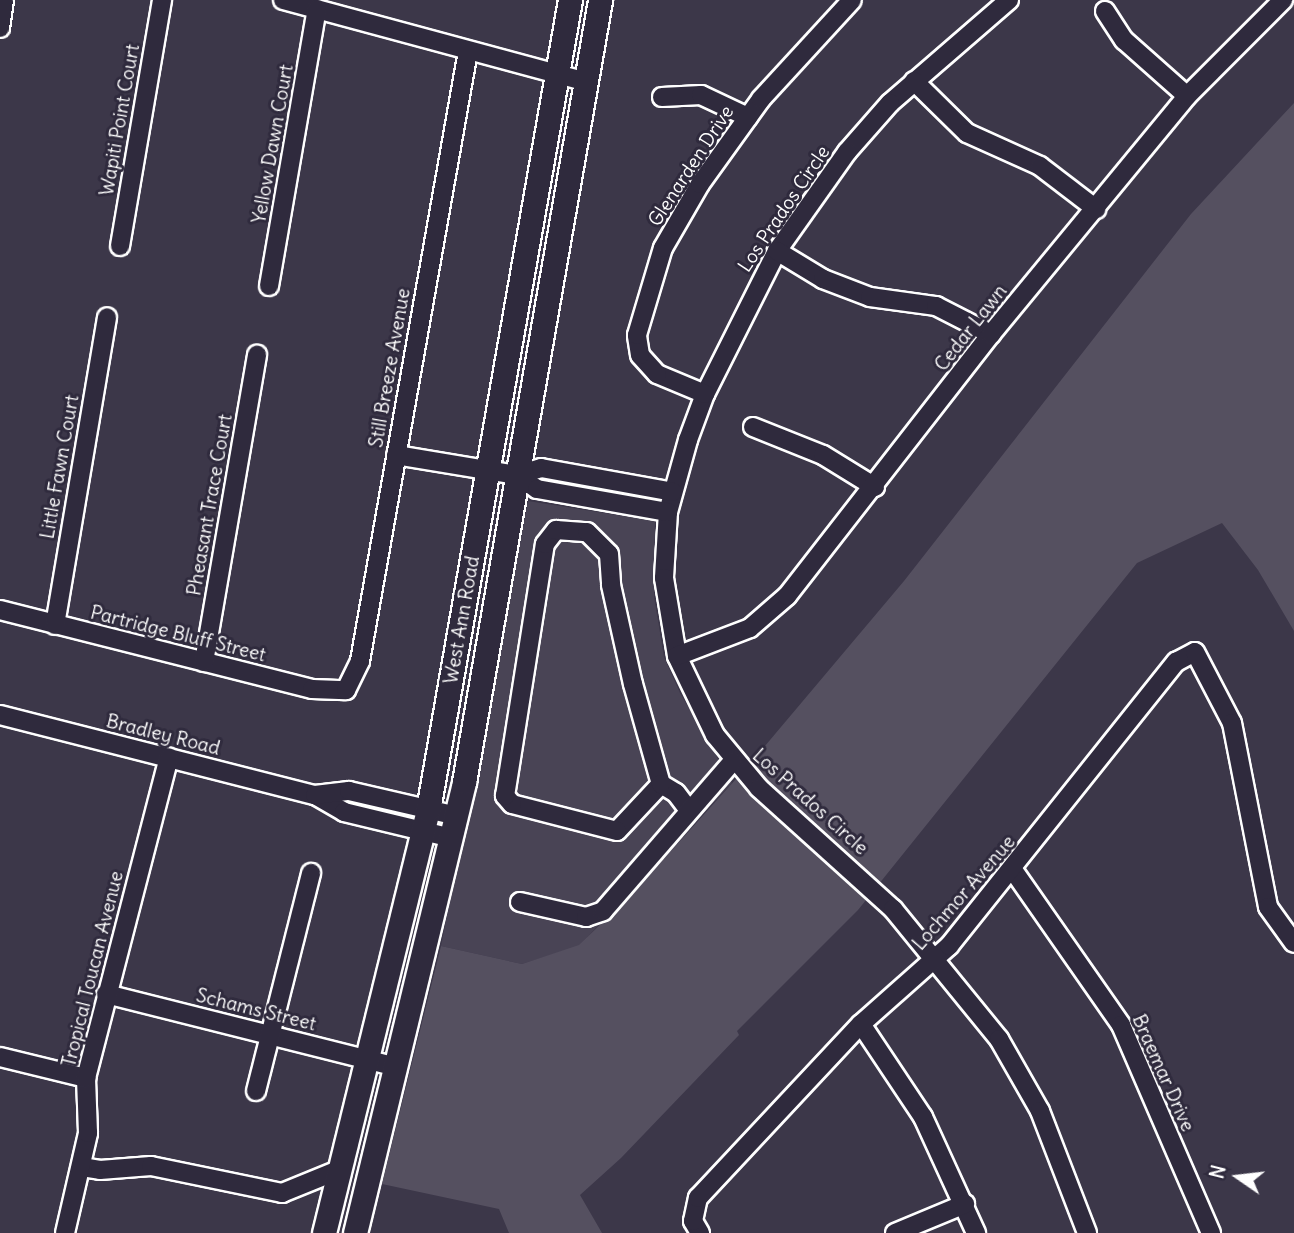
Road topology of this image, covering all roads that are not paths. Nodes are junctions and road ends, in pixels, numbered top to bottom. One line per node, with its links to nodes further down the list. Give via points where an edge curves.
1 (5, 0): 11 (street)
2 (162, 0): 20 (street, Wapiti Point Court)
3 (284, 0): 9 (street)
4 (570, 0): 13 (main road, West Ann Road)
5 (600, 0): 15 (main road, West Ann Road)
6 (1009, 0): 14 (street, Los Prados Circle)
7 (1283, 0): 16 (street, Cedar Lawn)
8 (850, 1): 18 (street, Glenarden Drive)
9 (317, 9): 12 (street); 22 (street, Yellow Dawn Court)
10 (1105, 11): 16 (street, via 1124,40)
11 (0, 27)
12 (468, 51): 13 (street); 28 (street, Still Breeze Avenue)
13 (556, 75): 15 (street); 29 (main road, West Ann Road)
14 (914, 81): 19 (street, via 967,133 1040,166); 21 (street, Los Prados Circle, via 847,152)
15 (586, 82): 30 (main road, West Ann Road)
16 (1187, 96): 19 (street, Cedar Lawn)
17 (662, 97): 18 (street, via 701,95)
18 (748, 117): 26 (street, Glenarden Drive, via 663,247 637,335 640,355 657,374)
19 (1096, 209): 24 (street, Cedar Lawn)
20 (120, 246)
21 (777, 251): 24 (street, via 823,279 870,297 936,306); 26 (street, Los Prados Circle)
22 (270, 286)
23 (107, 317): 35 (street, Little Fawn Court)
24 (991, 334): 31 (street, Cedar Lawn)
25 (257, 355): 37 (street, Pheasant Trace Court)
26 (705, 394): 32 (street, Los Prados Circle)
27 (753, 427): 31 (street, via 824,455)
28 (396, 454): 29 (street); 38 (street, Still Breeze Avenue, via 360,661)
29 (488, 470): 30 (street); 44 (main road, West Ann Road)
30 (517, 475): 32 (street, via 541,468); 33 (street, via 537,489); 45 (main road, West Ann Road)
31 (875, 487): 36 (street, Cedar Lawn, via 762,619 735,635)
32 (673, 492): 33 (street, Los Prados Circle)
33 (668, 512): 36 (street, Los Prados Circle, via 664,579)
34 (0, 610): 35 (street, Partridge Bluff Street)
35 (55, 625): 37 (street, Partridge Bluff Street)
36 (677, 656): 41 (street, Los Prados Circle, via 698,707)
37 (204, 662): 38 (street, Partridge Bluff Street, via 329,692)
38 (346, 690)
39 (0, 715): 40 (street, Bradley Road)
40 (169, 758): 44 (street, Bradley Road, via 315,795 344,812); 51 (street, Tropical Toucan Avenue)
41 (733, 761): 43 (street); 50 (street, Los Prados Circle, via 867,883)
42 (661, 784): 42 (street, via 611,585 609,554 587,532 556,530 545,544 542,586 505,796 512,804 617,831); 43 (street, via 676,793)
43 (689, 810): 48 (street, via 598,914 586,917)
44 (426, 821): 45 (street, Bradley Road); 55 (main road, West Ann Road)
45 (455, 827): 56 (main road, West Ann Road)
46 (1013, 870): 49 (street, Lochmor Avenue, via 1176,662 1195,652 1232,723 1268,907); 50 (street, Lochmor Avenue); 69 (street, Braemar Drive, via 1121,1025)
47 (311, 873): 53 (street)
48 (520, 902)
49 (1294, 943)
50 (936, 960): 52 (street, Lochmor Avenue); 68 (street, Los Prados Circle, via 999,1039 1040,1111)
51 (106, 994): 53 (street, Schams Street); 57 (street, Tropical Toucan Avenue)
52 (861, 1024): 61 (street, via 922,1117); 65 (street, Lochmor Avenue, via 698,1198 692,1210)
53 (270, 1035): 55 (street, Schams Street); 58 (street)
54 (0, 1057): 57 (street)
55 (368, 1060): 56 (street, Schams Street); 60 (main road, West Ann Road)
56 (396, 1067): 64 (main road, West Ann Road)
57 (86, 1078): 59 (street, Tropical Toucan Avenue, via 88,1133)
58 (257, 1091)
59 (82, 1167): 60 (street, via 151,1166 282,1193); 62 (street, Tropical Toucan Avenue)
60 (341, 1169): 63 (main road, West Ann Road)
61 (965, 1204): 66 (street); 67 (street)
62 (65, 1233)
63 (324, 1233)
64 (355, 1233)
65 (700, 1233)
66 (895, 1233)
67 (976, 1233)
68 (1087, 1233)
69 (1211, 1233)

